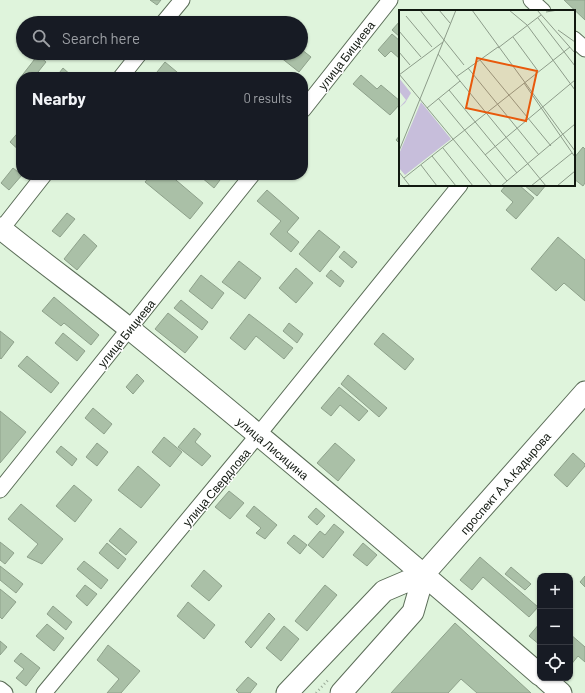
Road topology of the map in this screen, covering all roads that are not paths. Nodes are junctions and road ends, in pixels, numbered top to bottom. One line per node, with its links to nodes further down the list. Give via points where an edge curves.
1 (182, 0): 5 (street)
2 (390, 0): 10 (street, улица Бициева)
3 (531, 0): 4 (street)
4 (542, 10)
5 (169, 16)
6 (575, 40): 7 (street)
7 (585, 49)
8 (134, 60): 9 (street)
9 (125, 72)
10 (308, 104)
11 (40, 180): 14 (street)
12 (248, 180): 15 (street, улица Бициева)
13 (459, 186): 17 (street, улица Свердлова)
14 (0, 230): 15 (street, улица Лисицина)
15 (130, 329): 17 (street, улица Лисицина); 18 (street, улица Бициева)
16 (585, 392): 19 (street, проспект А.А.Кадырова)
17 (258, 435): 19 (street, улица Лисицина); 24 (street, улица Свердлова)
18 (0, 490)
19 (424, 574): 20 (street, улица Лисицина); 25 (street, проспект А.А.Кадырова, via 384,591); 26 (street, проспект А.А.Кадырова, via 413,612)
20 (537, 672)
21 (547, 681): 27 (street)
22 (0, 689): 23 (street)
23 (5, 693)
24 (44, 693)
25 (287, 693)
26 (341, 693)
27 (561, 693)

